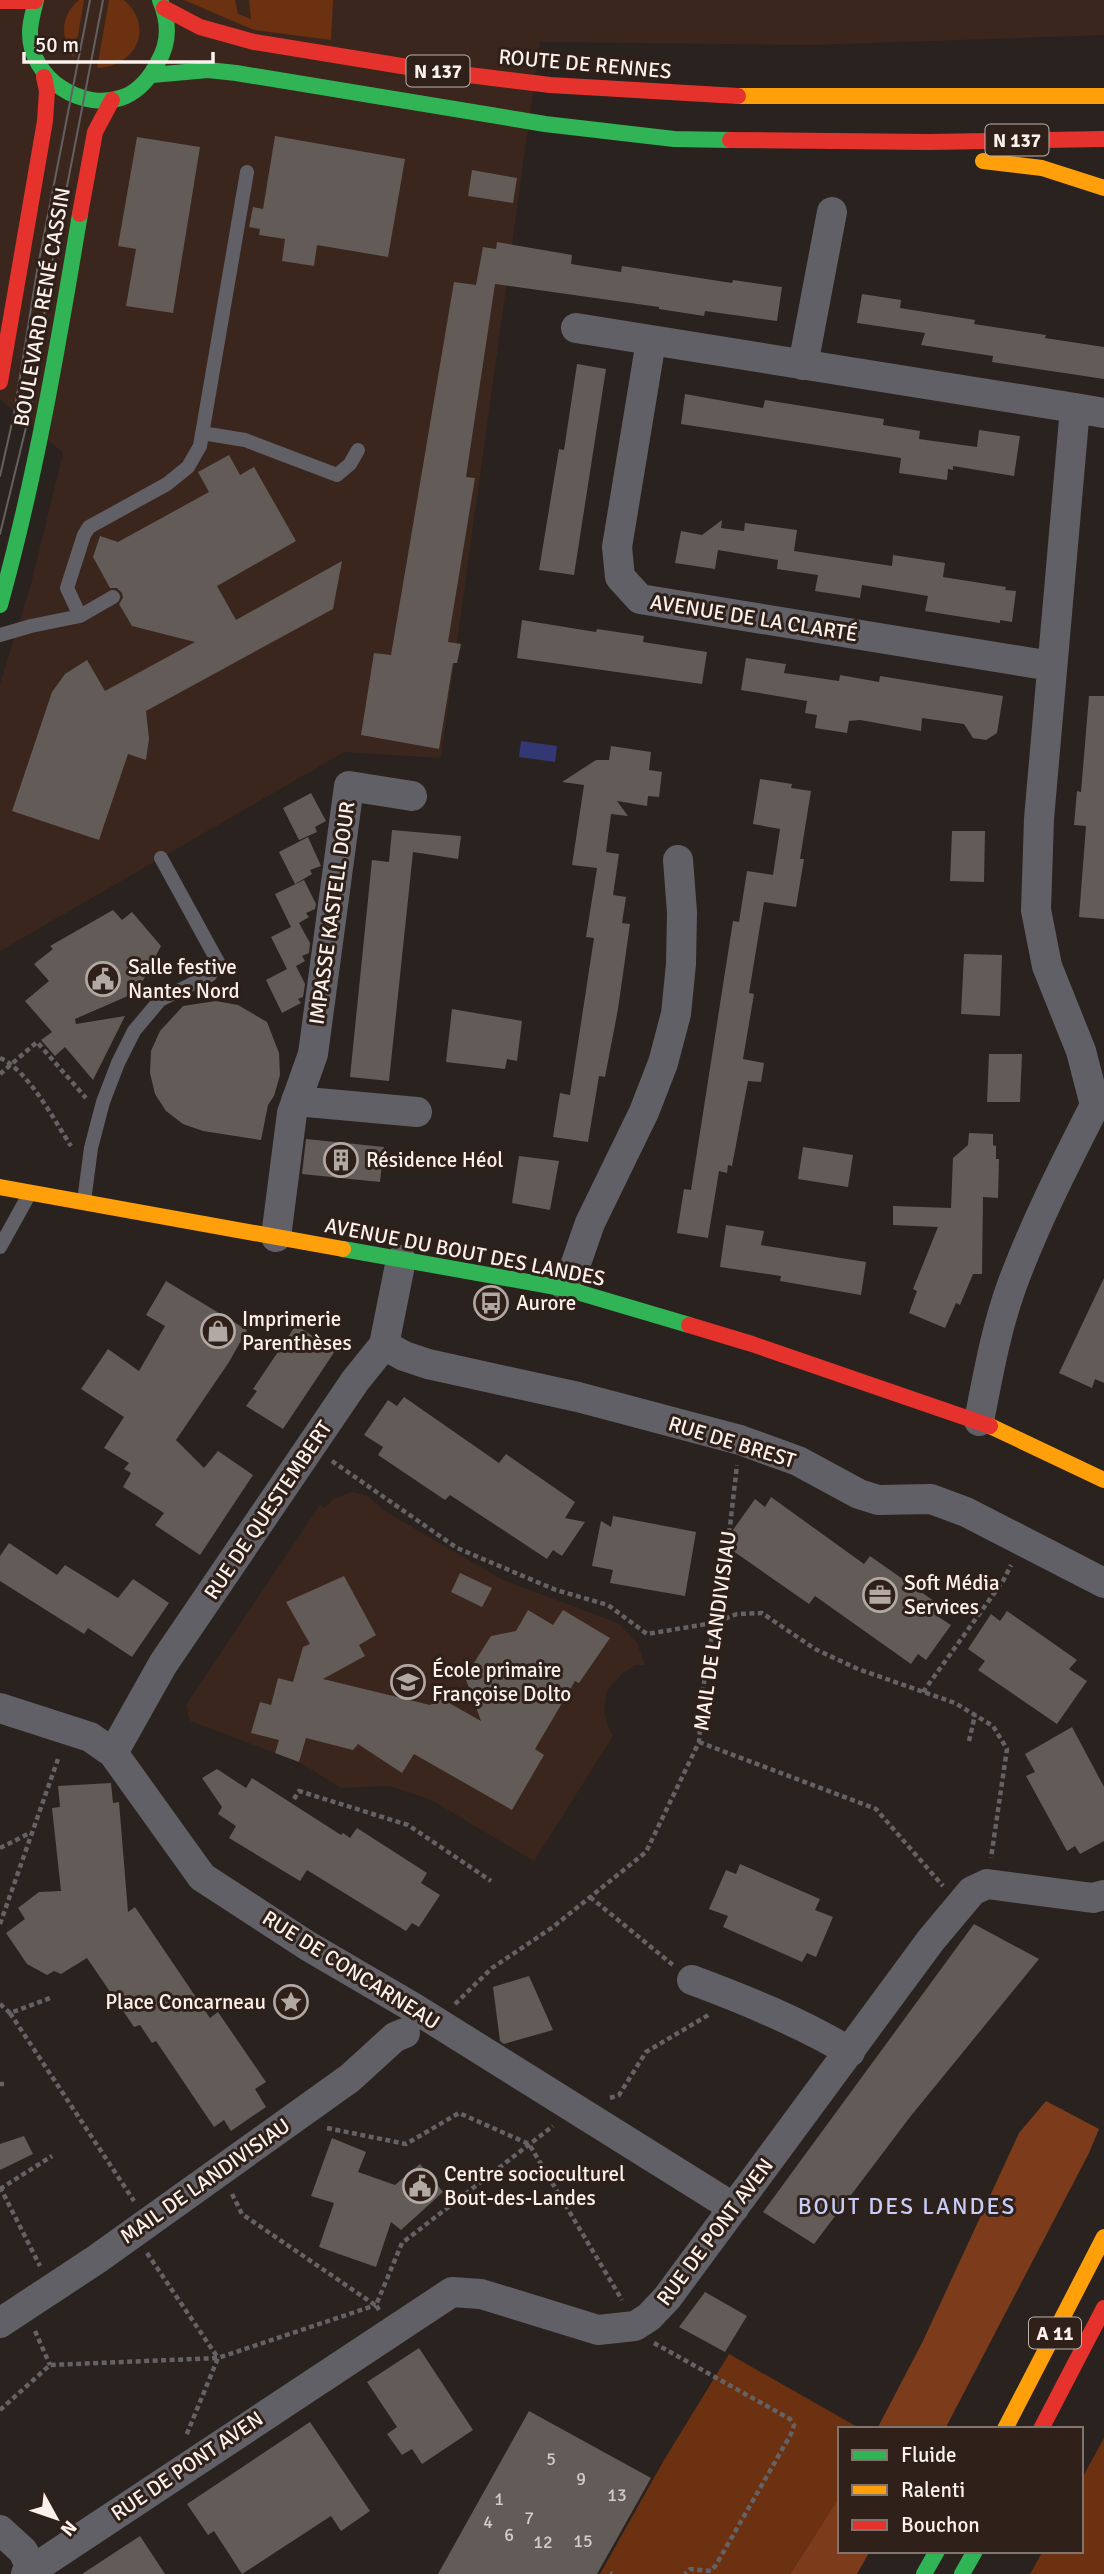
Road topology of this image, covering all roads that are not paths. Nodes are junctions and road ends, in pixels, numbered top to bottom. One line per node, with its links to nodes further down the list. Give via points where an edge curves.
1 (36, 0): 2 (main road); 5 (main road, via 23,40)
2 (0, 1)
3 (162, 4): 4 (main road, via 168,27 166,44); 6 (main road, ROUTE DE RENNES / N 137, via 200,27 254,42 420,69 614,90 970,97)
4 (152, 75): 7 (main road, via 127,95); 9 (main road, N 137, via 226,72 633,136)
5 (44, 77): 7 (main road, via 72,96); 16 (main road, BOULEVARD RENÉ CASSIN, via 45,121)
6 (1100, 93)
7 (112, 100): 22 (main road, BOULEVARD RENÉ CASSIN, via 95,132 89,156 46,416)
8 (1104, 139): 9 (main road, N 137)
9 (929, 142): 11 (main road, via 962,159 1042,169)
10 (247, 172): 19 (lane)
11 (1104, 188)
12 (832, 212): 15 (street)
13 (576, 328): 14 (street)
14 (650, 341): 15 (street); 25 (street, AVENUE DE LA CLARTÉ, via 617,547 620,578 640,599)
15 (803, 365): 17 (street)
16 (0, 382)
17 (1074, 408): 18 (street); 25 (street)
18 (1104, 413)
19 (202, 433): 20 (lane, via 245,440 337,475); 23 (lane, via 188,467 84,534 67,588)
20 (358, 450)
21 (113, 597): 23 (lane)
22 (0, 605)
23 (80, 616): 24 (lane)
24 (0, 635)
25 (1051, 666): 30 (street, via 1036,910 1046,966)
26 (412, 796): 29 (street, IMPASSE KASTELL DOUR, via 349,786 313,1054)
27 (161, 858): 34 (lane, via 218,962 210,975 160,1000 134,1031 100,1114)
28 (678, 860): 38 (street, via 682,912 676,1014 644,1112 590,1223)
29 (296, 1101): 31 (street); 35 (street, IMPASSE KASTELL DOUR)
30 (1100, 1105): 40 (street, via 1036,1224 1011,1288 992,1352)
31 (417, 1112)
32 (0, 1187): 33 (main road, AVENUE DU BOUT DES LANDES)
33 (30, 1193): 34 (main road, AVENUE DU BOUT DES LANDES); 36 (lane)
34 (83, 1203): 35 (main road, AVENUE DU BOUT DES LANDES)
35 (276, 1237): 37 (main road, AVENUE DU BOUT DES LANDES)
36 (0, 1247)
37 (401, 1260): 38 (main road, AVENUE DU BOUT DES LANDES); 39 (street, RUE DE QUESTEMBERT)
38 (567, 1289): 40 (main road, AVENUE DU BOUT DES LANDES, via 752,1344)
39 (384, 1345): 42 (street, RUE DE BREST, via 428,1364 740,1440 798,1461 878,1500 931,1499 966,1512); 44 (street, RUE DE QUESTEMBERT, via 163,1664)
40 (979, 1421): 41 (main road, AVENUE DU BOUT DES LANDES)
41 (1104, 1480)
42 (1104, 1583)
43 (0, 1708): 44 (street, RUE DE CONCARNEAU, via 90,1737)
44 (113, 1754): 49 (street, RUE DE CONCARNEAU, via 202,1877)
45 (1098, 1896): 48 (street, RUE DE PONT AVEN, via 987,1884 972,1891)
46 (692, 1980): 48 (street)
47 (405, 2033): 52 (street, MAIL DE LANDIVISIAU, via 221,2171)
48 (838, 2044): 49 (street, RUE DE PONT AVEN)
49 (734, 2208): 58 (street, RUE DE PONT AVEN, via 667,2298 635,2326 598,2330 481,2294 452,2292)
50 (1104, 2237): 53 (main road, A 11)
51 (1104, 2308): 54 (main road, A 11)
52 (12, 2315)
53 (1006, 2427)
54 (1042, 2427)
55 (0, 2530): 58 (street, via 23,2552)
56 (936, 2553): 59 (main road)
57 (974, 2553): 60 (main road)
58 (29, 2572)
59 (924, 2574)
60 (962, 2574)

